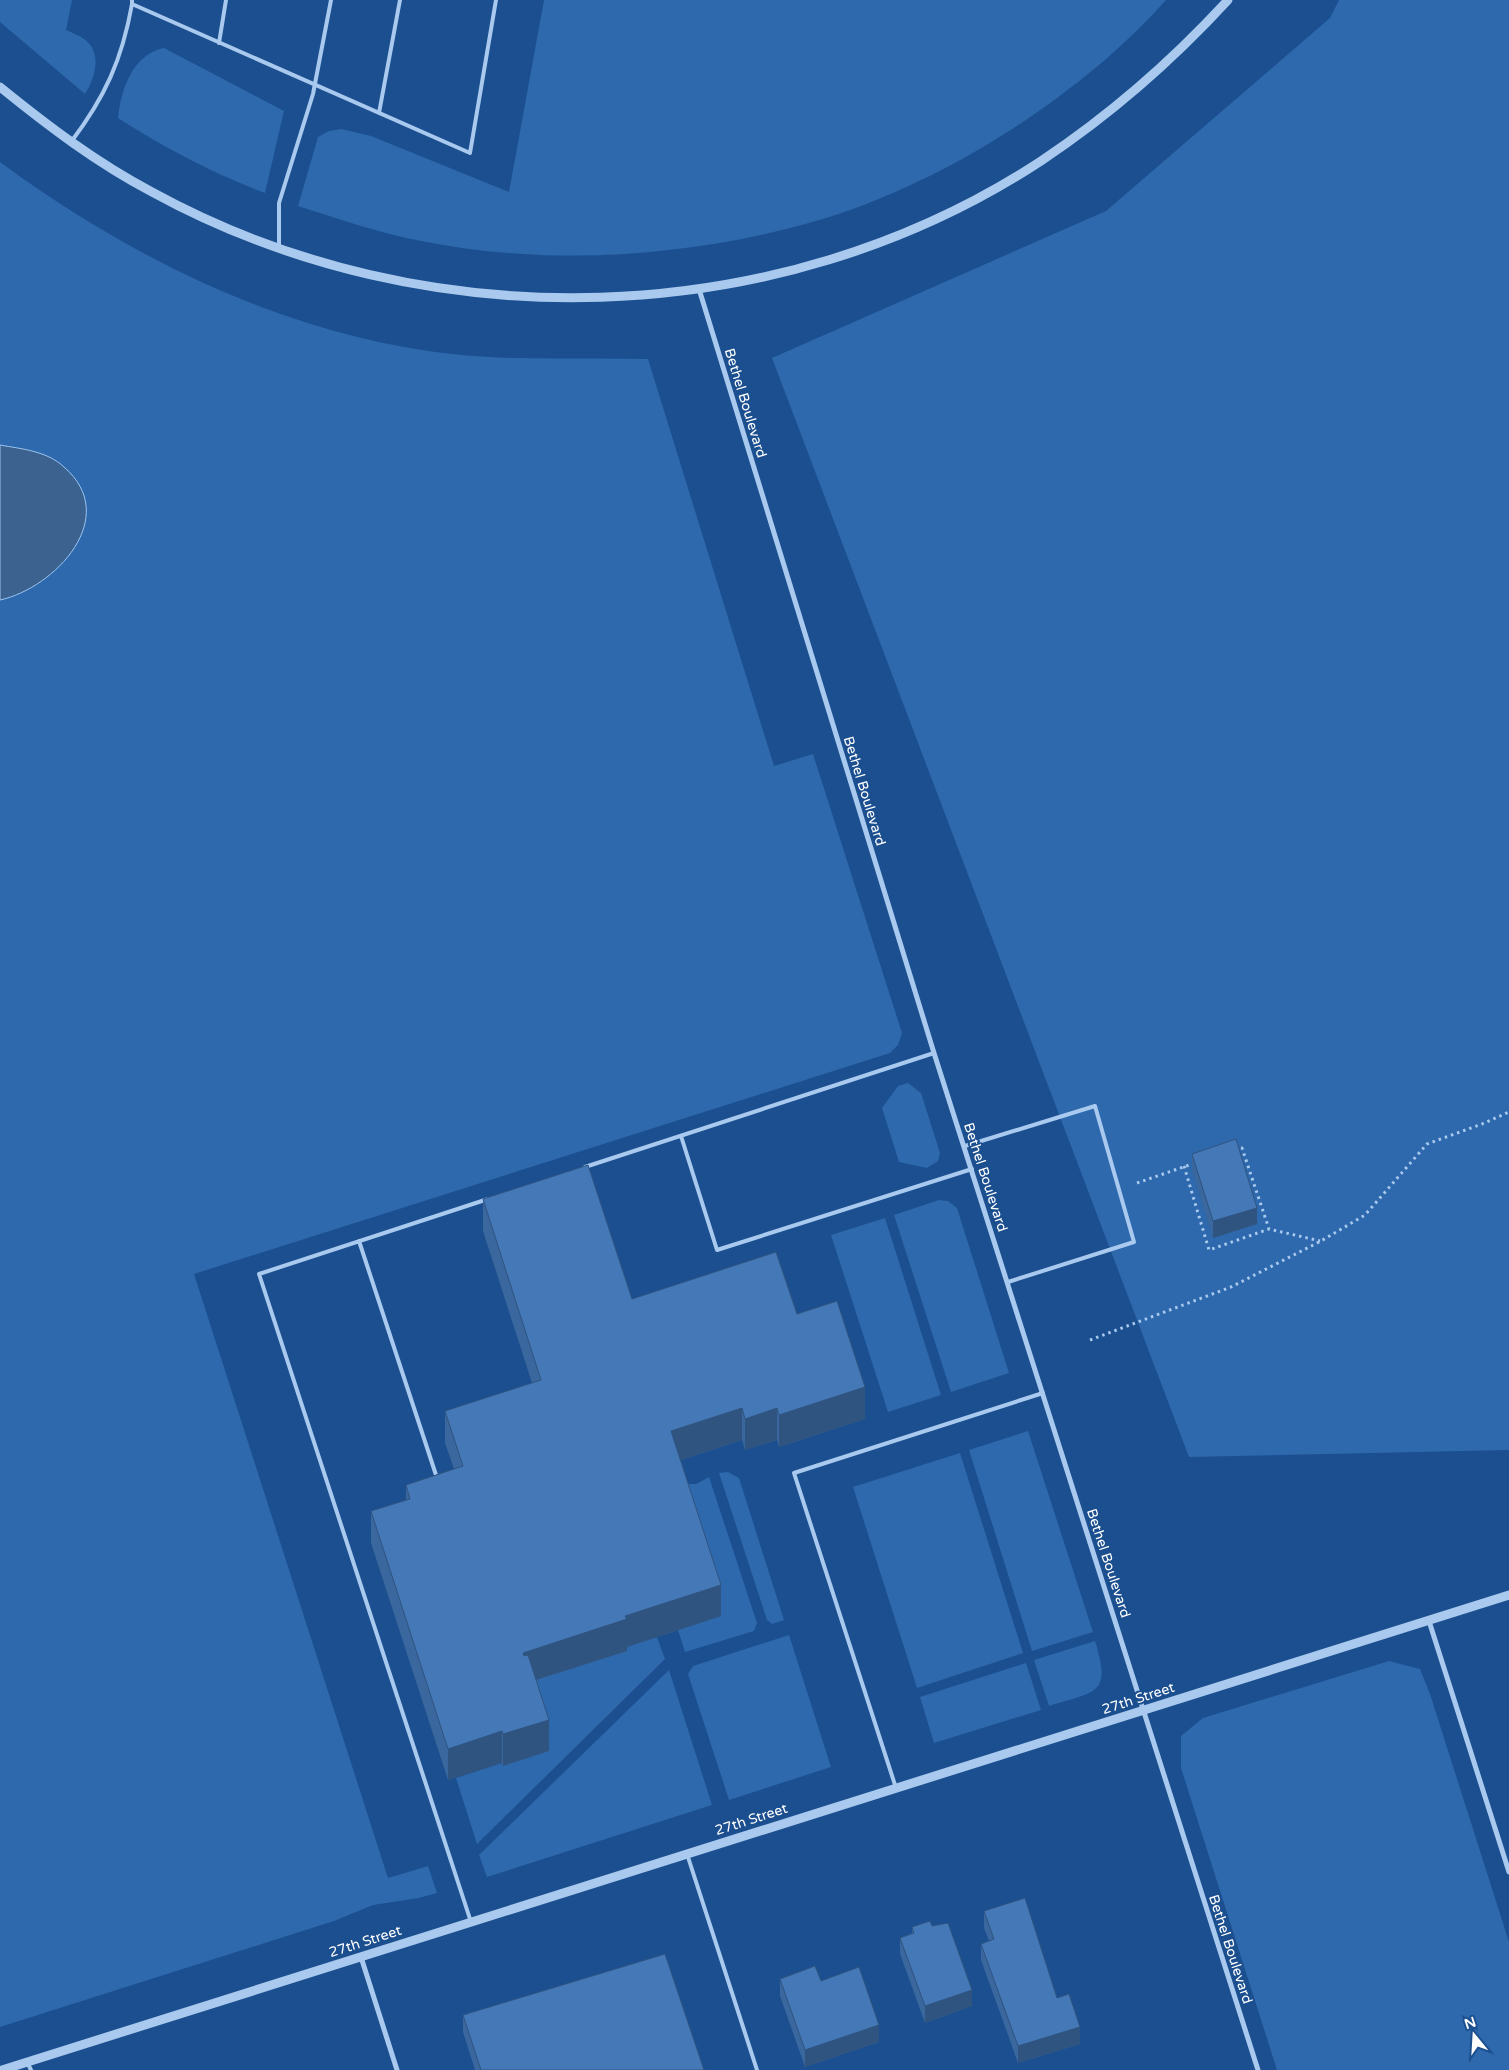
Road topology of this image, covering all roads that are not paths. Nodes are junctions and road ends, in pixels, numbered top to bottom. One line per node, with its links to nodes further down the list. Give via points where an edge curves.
1 (226, 0): 7 (lane)
2 (330, 0): 8 (lane)
3 (400, 0): 10 (lane)
4 (496, 0): 10 (lane, via 470,152)
5 (1228, 0): 13 (street, via 1123,101 1039,162 995,188 917,226 853,252 753,280)
6 (132, 2): 7 (lane); 11 (lane, via 114,72 96,107)
7 (219, 43): 8 (lane)
8 (315, 85): 10 (lane); 12 (lane, via 279,203)
9 (0, 87): 11 (street)
10 (379, 113)
11 (71, 142): 12 (street, via 184,209)
12 (279, 249): 13 (street, via 382,278 487,294 593,298)
13 (699, 289): 14 (street, Bethel Boulevard)
14 (934, 1053): 15 (lane); 16 (street, Bethel Boulevard)
15 (681, 1136): 17 (lane, via 717,1250); 18 (lane)
16 (965, 1146): 17 (street, Bethel Boulevard); 21 (lane, via 1095,1106 1134,1242)
17 (972, 1169): 21 (street, Bethel Boulevard)
18 (576, 1170)
19 (491, 1198): 20 (lane)
20 (359, 1241): 23 (lane); 30 (lane, via 259,1274)
21 (1008, 1282): 22 (street, Bethel Boulevard)
22 (1043, 1392): 26 (street, Bethel Boulevard); 27 (lane, via 794,1473)
23 (439, 1485)
24 (1509, 1595): 25 (street, 27th Street)
25 (1429, 1620): 26 (street, 27th Street); 29 (street)
26 (1144, 1710): 27 (street, 27th Street); 36 (street, Bethel Boulevard)
27 (896, 1788): 28 (street, 27th Street)
28 (687, 1854): 30 (street, 27th Street); 35 (lane)
29 (1509, 1872)
30 (470, 1922): 31 (street, 27th Street)
31 (361, 1957): 32 (street, 27th Street); 34 (street)
32 (29, 2066): 33 (street, 27th Street)
33 (2, 2070)
34 (397, 2070)
35 (757, 2070)
36 (1258, 2070)

